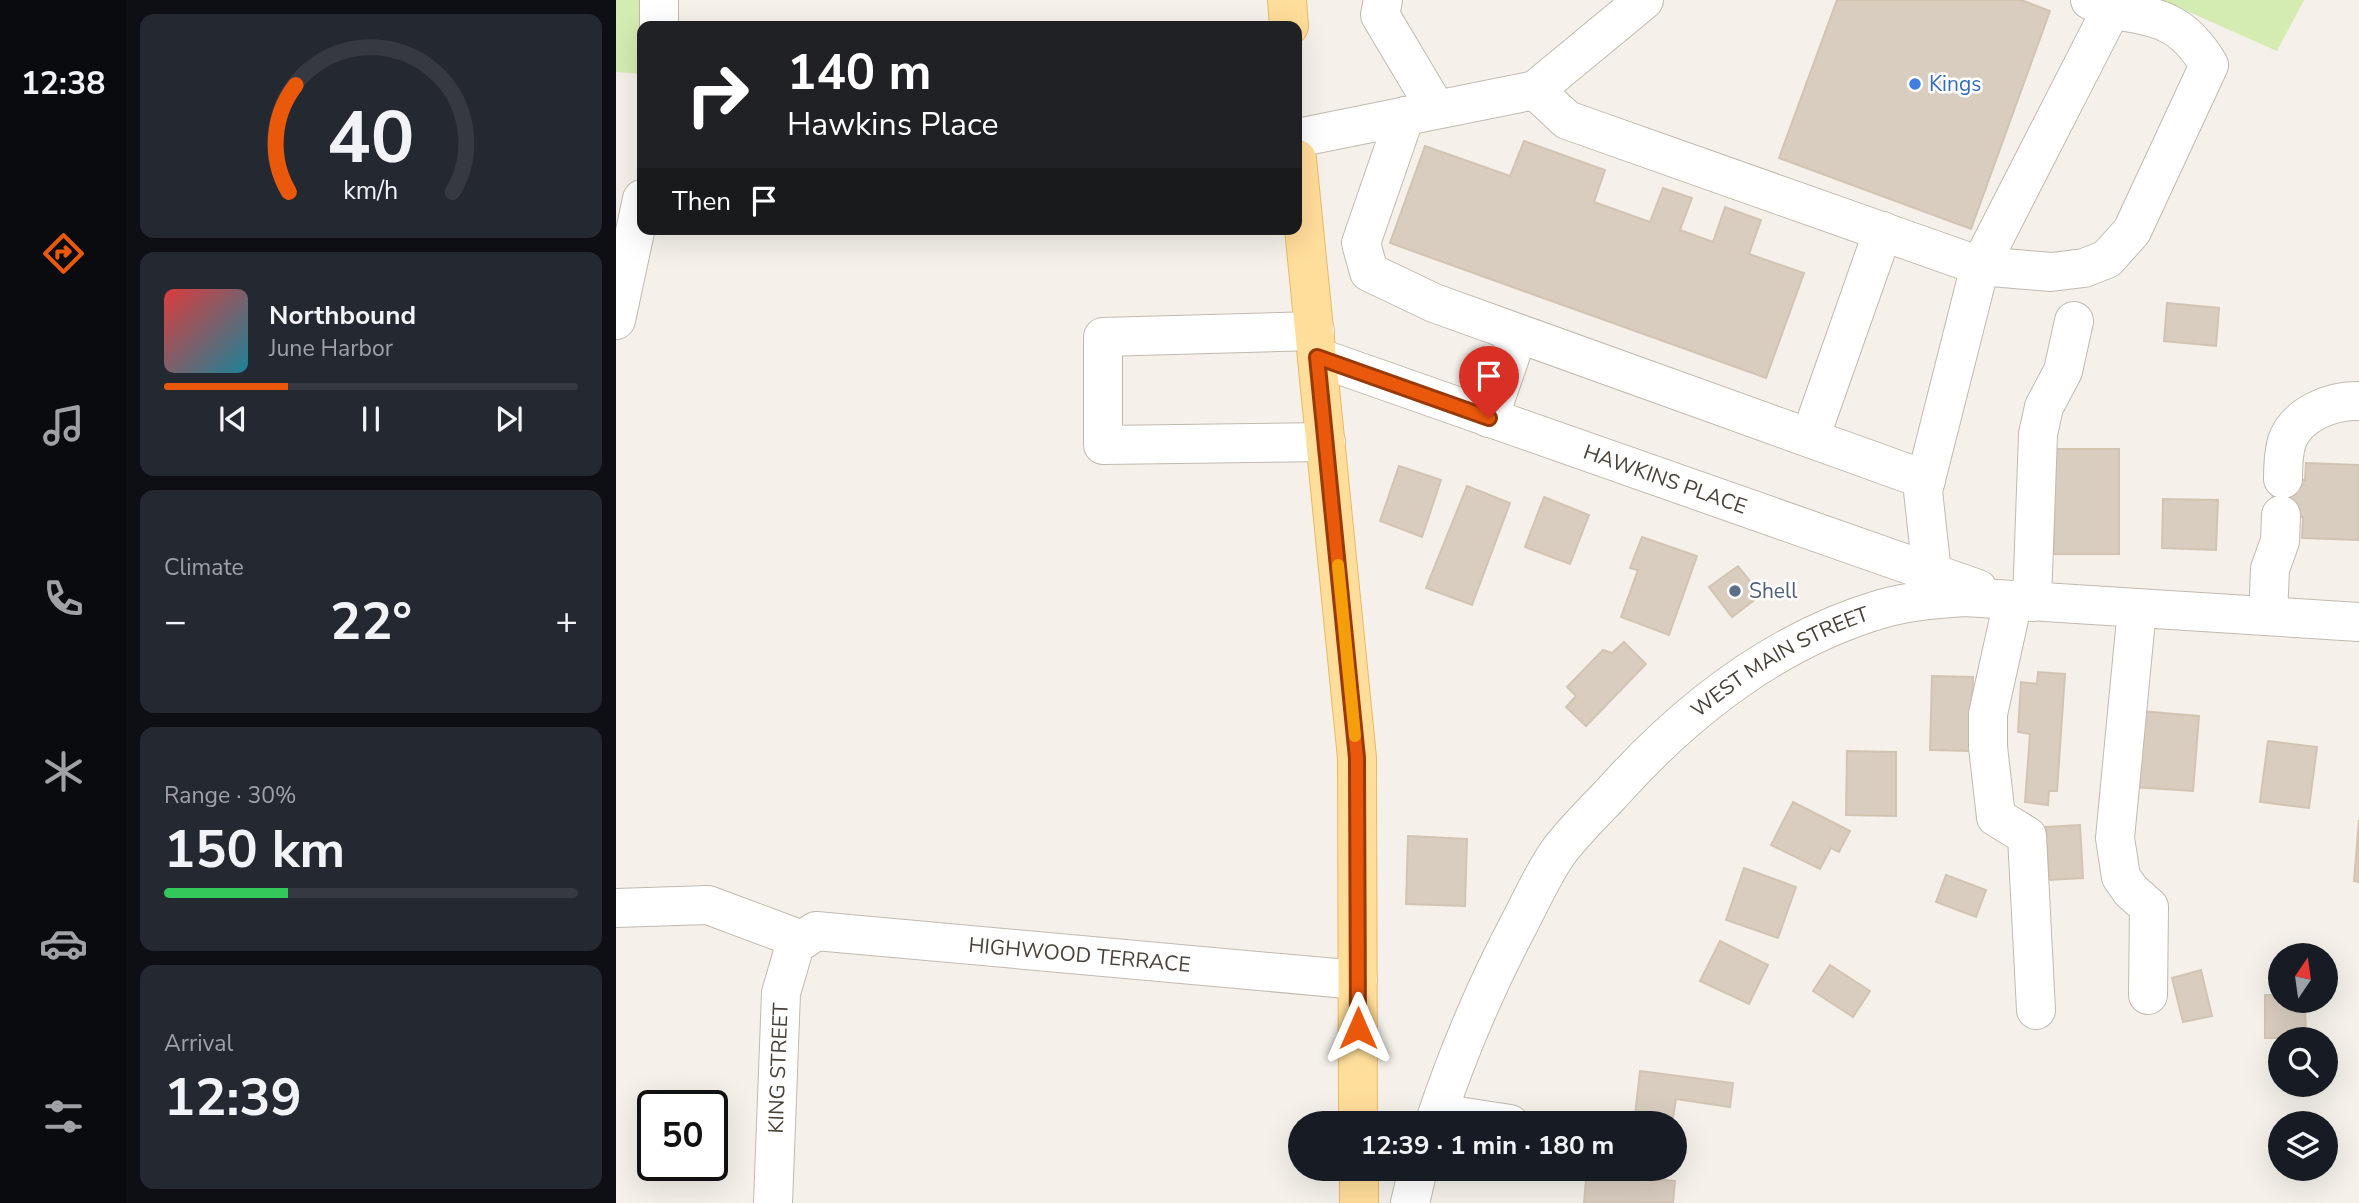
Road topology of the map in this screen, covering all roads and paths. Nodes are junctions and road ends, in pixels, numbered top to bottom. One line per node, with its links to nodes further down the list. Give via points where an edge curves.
1 (659, 0): 6 (street)
2 (1287, 0): 7 (main road)
3 (1383, 0): 9 (street, via 1380,15)
4 (1644, 0): 8 (street)
5 (2100, 5): 14 (street); 14 (street, via 2143,14 2179,29 2196,43 2209,65 2132,232 2107,259 2084,268 2051,272)
6 (659, 21)
7 (1289, 21)
8 (1535, 90): 9 (street); 13 (street, via 1567,120)
9 (1420, 113): 10 (street); 17 (street, via 1361,243 1369,272 1434,303)
10 (1302, 137)
11 (1302, 208): 18 (main road)
12 (637, 222): 15 (street)
13 (1883, 231): 14 (street); 21 (street)
14 (1980, 266): 23 (street)
15 (616, 320)
16 (2074, 321): 25 (street, via 2063,371 2044,407 2038,433)
17 (1518, 334): 20 (street); 21 (street)
18 (1316, 344): 20 (street, HAWKINS PLACE); 22 (main road); 22 (street, via 1103,337 1104,445)
19 (2359, 401): 27 (street, via 2344,400 2309,413 2288,439)
20 (1489, 418): 24 (street, HAWKINS PLACE)
21 (1810, 438): 23 (street)
22 (1326, 442): 31 (main road, via 1357,758)
23 (1926, 480): 24 (street, via 1923,491)
24 (1932, 573): 25 (street, HAWKINS PLACE)
25 (2022, 602): 26 (street, WEST MAIN STREET); 33 (street, via 1988,714 1988,747 1996,817 2027,836); 35 (street, WEST MAIN STREET, via 1965,597 1882,608 1798,640 1688,717 1639,762 1558,853 1498,964)
26 (2137, 608): 27 (street, WEST MAIN STREET); 32 (street, via 2115,838 2121,877 2149,907)
27 (2268, 617): 28 (street, WEST MAIN STREET)
28 (2359, 622)
29 (616, 908): 30 (street, via 708,905)
30 (803, 940): 31 (street, HIGHWOOD TERRACE, via 816,931); 38 (street, KING STREET, via 796,945 781,993)
31 (1358, 980): 34 (main road)
32 (2148, 995)
33 (2036, 1010)
34 (1359, 1111)
35 (1438, 1111)
36 (1359, 1181): 39 (main road)
37 (1415, 1181): 40 (street)
38 (773, 1203)
39 (1359, 1203)
40 (1409, 1203)

